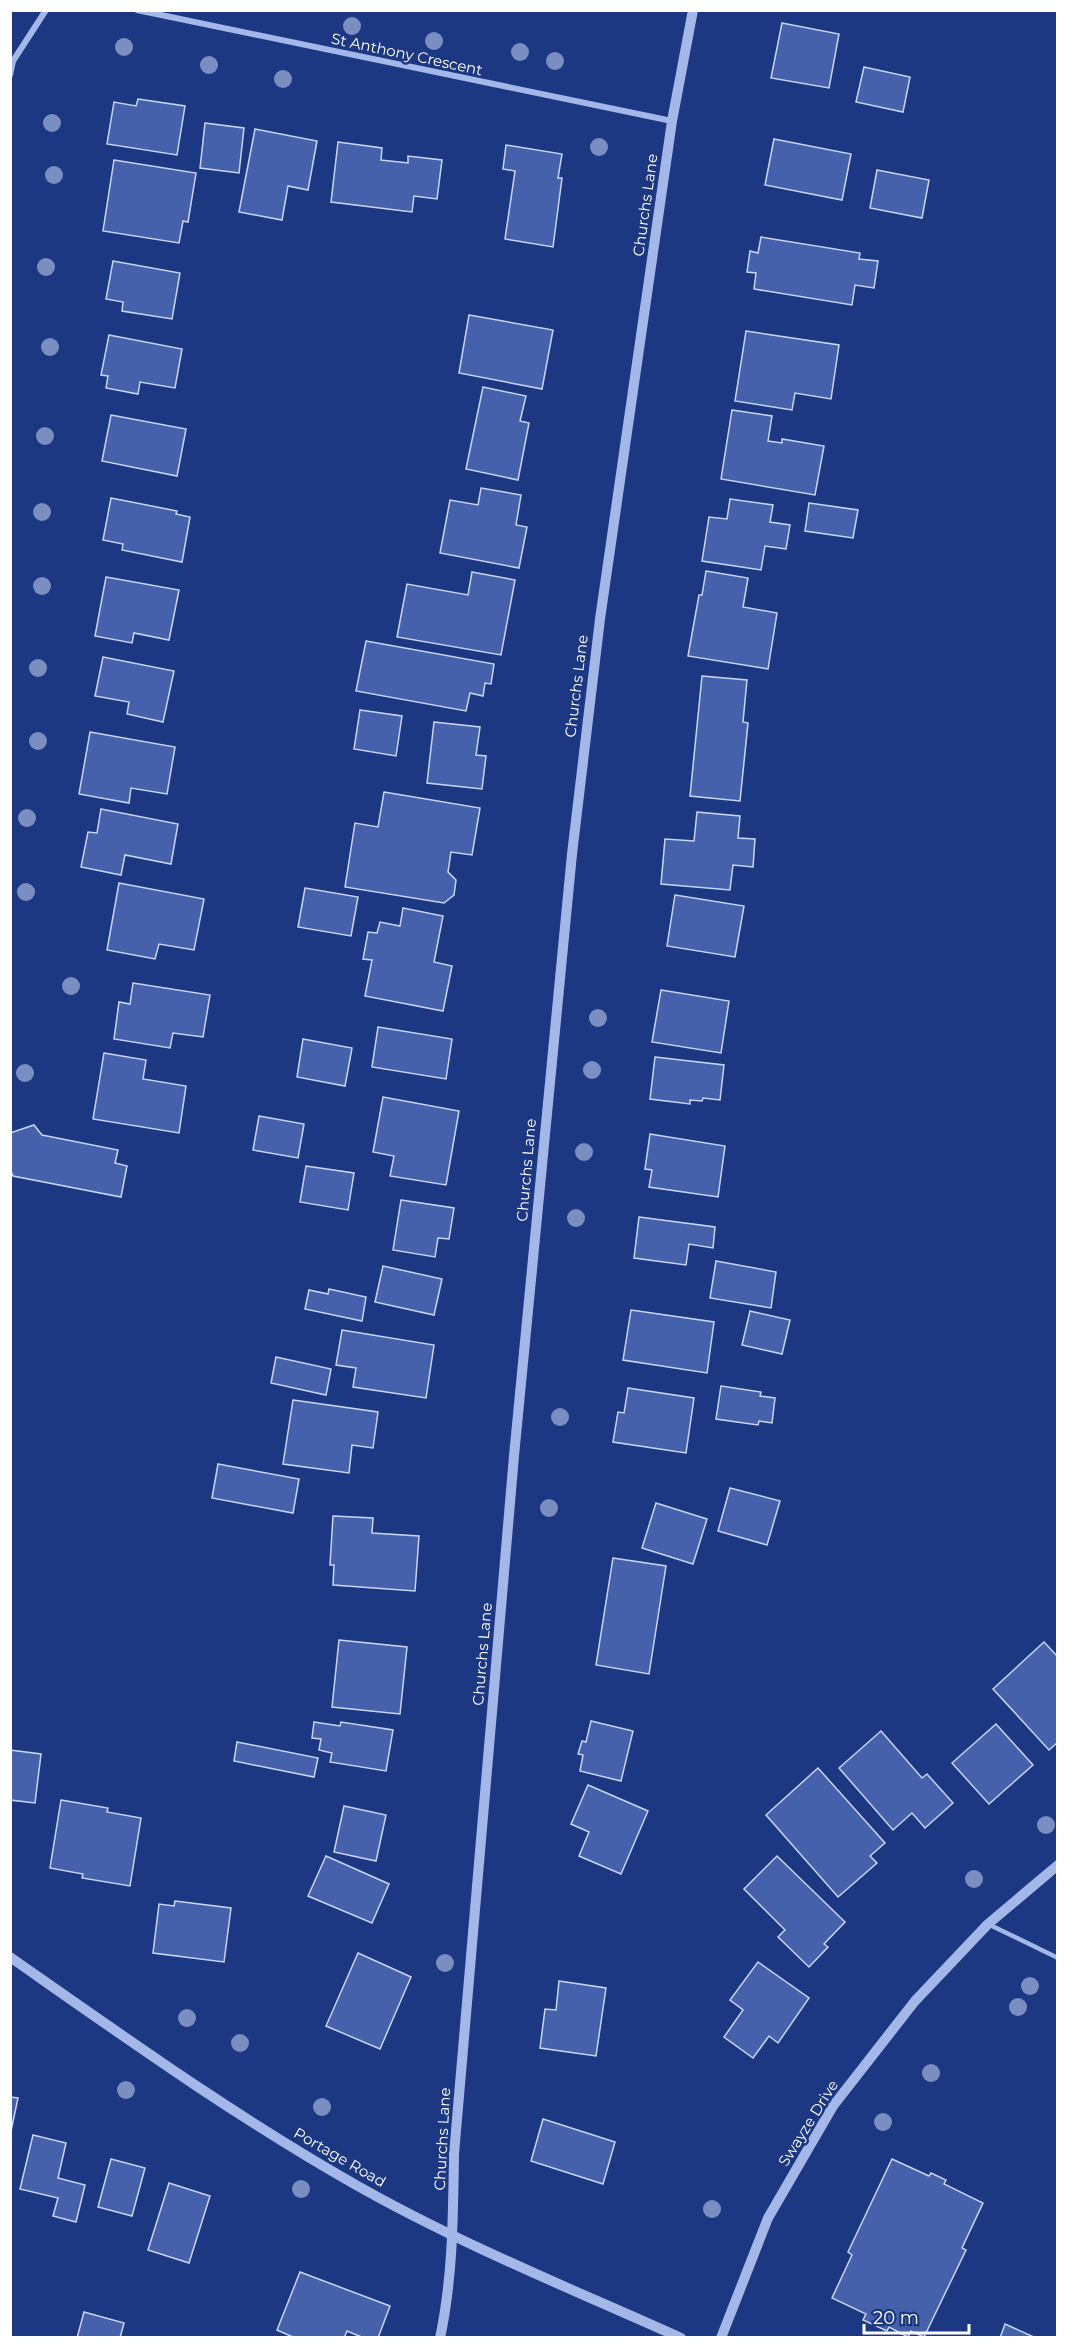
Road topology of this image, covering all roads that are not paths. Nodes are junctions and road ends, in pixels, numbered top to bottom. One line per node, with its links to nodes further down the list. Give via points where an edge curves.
1 (46, 10): 4 (street, via 13,61)
2 (137, 10): 5 (street, St Anthony Crescent)
3 (693, 10): 5 (street, Churchs Lane)
4 (10, 75)
5 (672, 121): 10 (street, Churchs Lane, via 600,619 572,854 512,1479 455,2142)
6 (1058, 1865): 7 (street, Swayze Drive)
7 (988, 1924): 9 (lane); 13 (street, Swayze Drive, via 915,2001 833,2106 768,2218)
8 (10, 1956): 10 (street, Portage Road, via 256,2125 356,2185)
9 (1058, 1958)
10 (453, 2236): 11 (street, Churchs Lane, via 448,2300); 12 (street, Portage Road)
11 (440, 2337)
12 (681, 2337)
13 (721, 2337)

